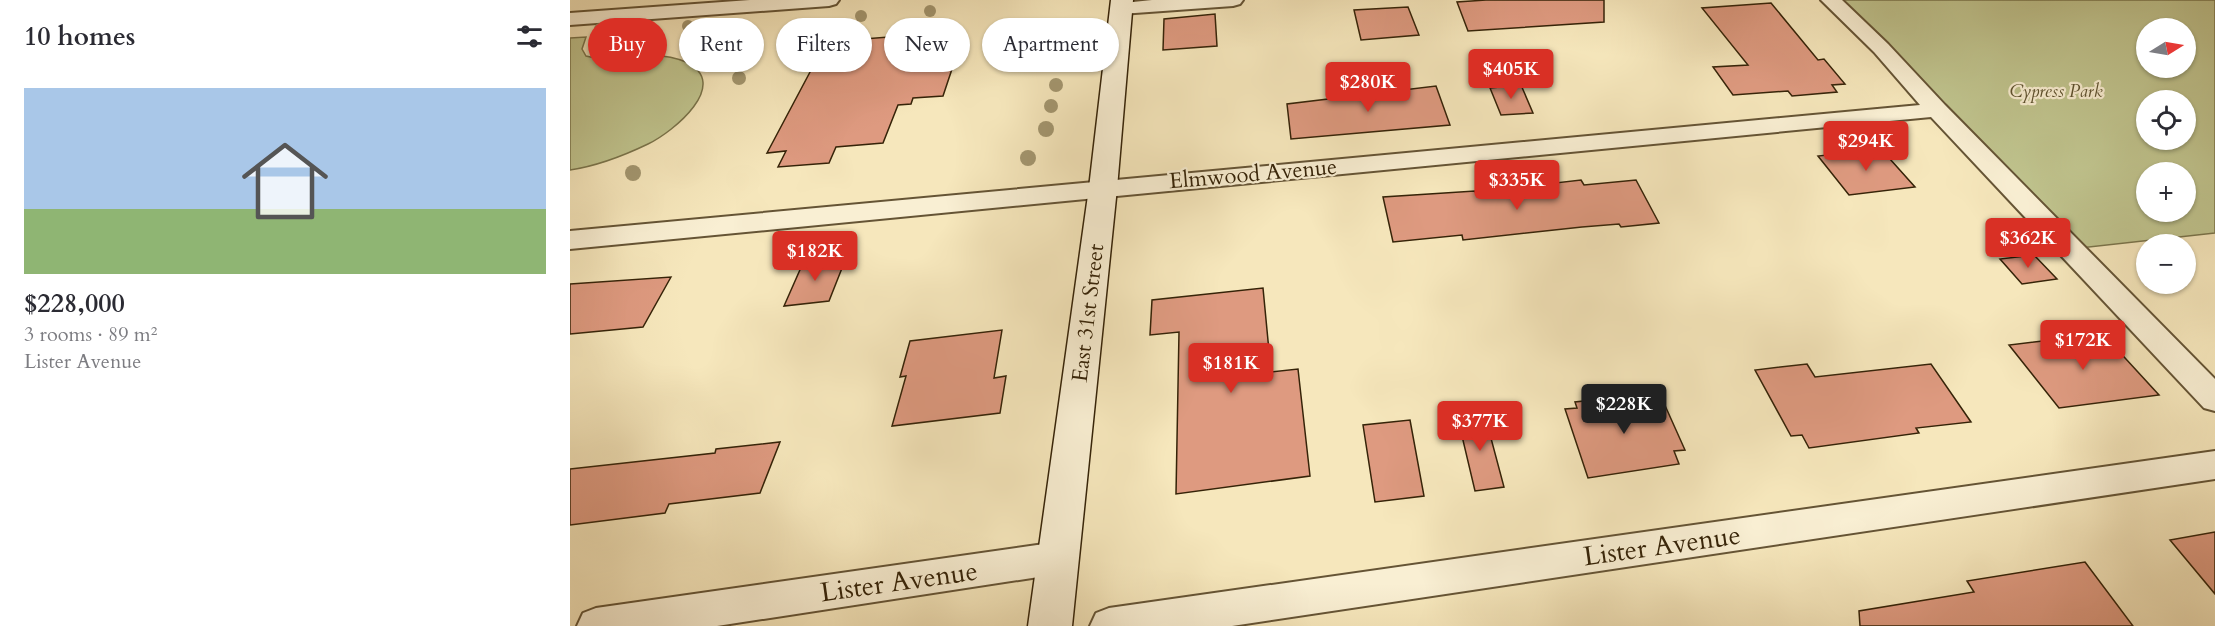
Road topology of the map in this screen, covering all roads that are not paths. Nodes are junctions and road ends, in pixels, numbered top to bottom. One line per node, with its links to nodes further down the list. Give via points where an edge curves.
1 (829, 0): 5 (street)
2 (1233, 0): 4 (street)
3 (1831, 0): 6 (street)
4 (1121, 4): 7 (main road, East 31st Street)
5 (570, 19)
6 (1937, 110): 7 (street, Elmwood Avenue); 9 (street)
7 (1103, 188): 8 (street, Elmwood Avenue); 11 (main road, East 31st Street)
8 (570, 240)
9 (2215, 399)
10 (2215, 465): 14 (street, Lister Avenue)
11 (1058, 558): 12 (street, Lister Avenue); 13 (main road, East 31st Street)
12 (596, 626)
13 (1050, 626)
14 (1109, 626)

